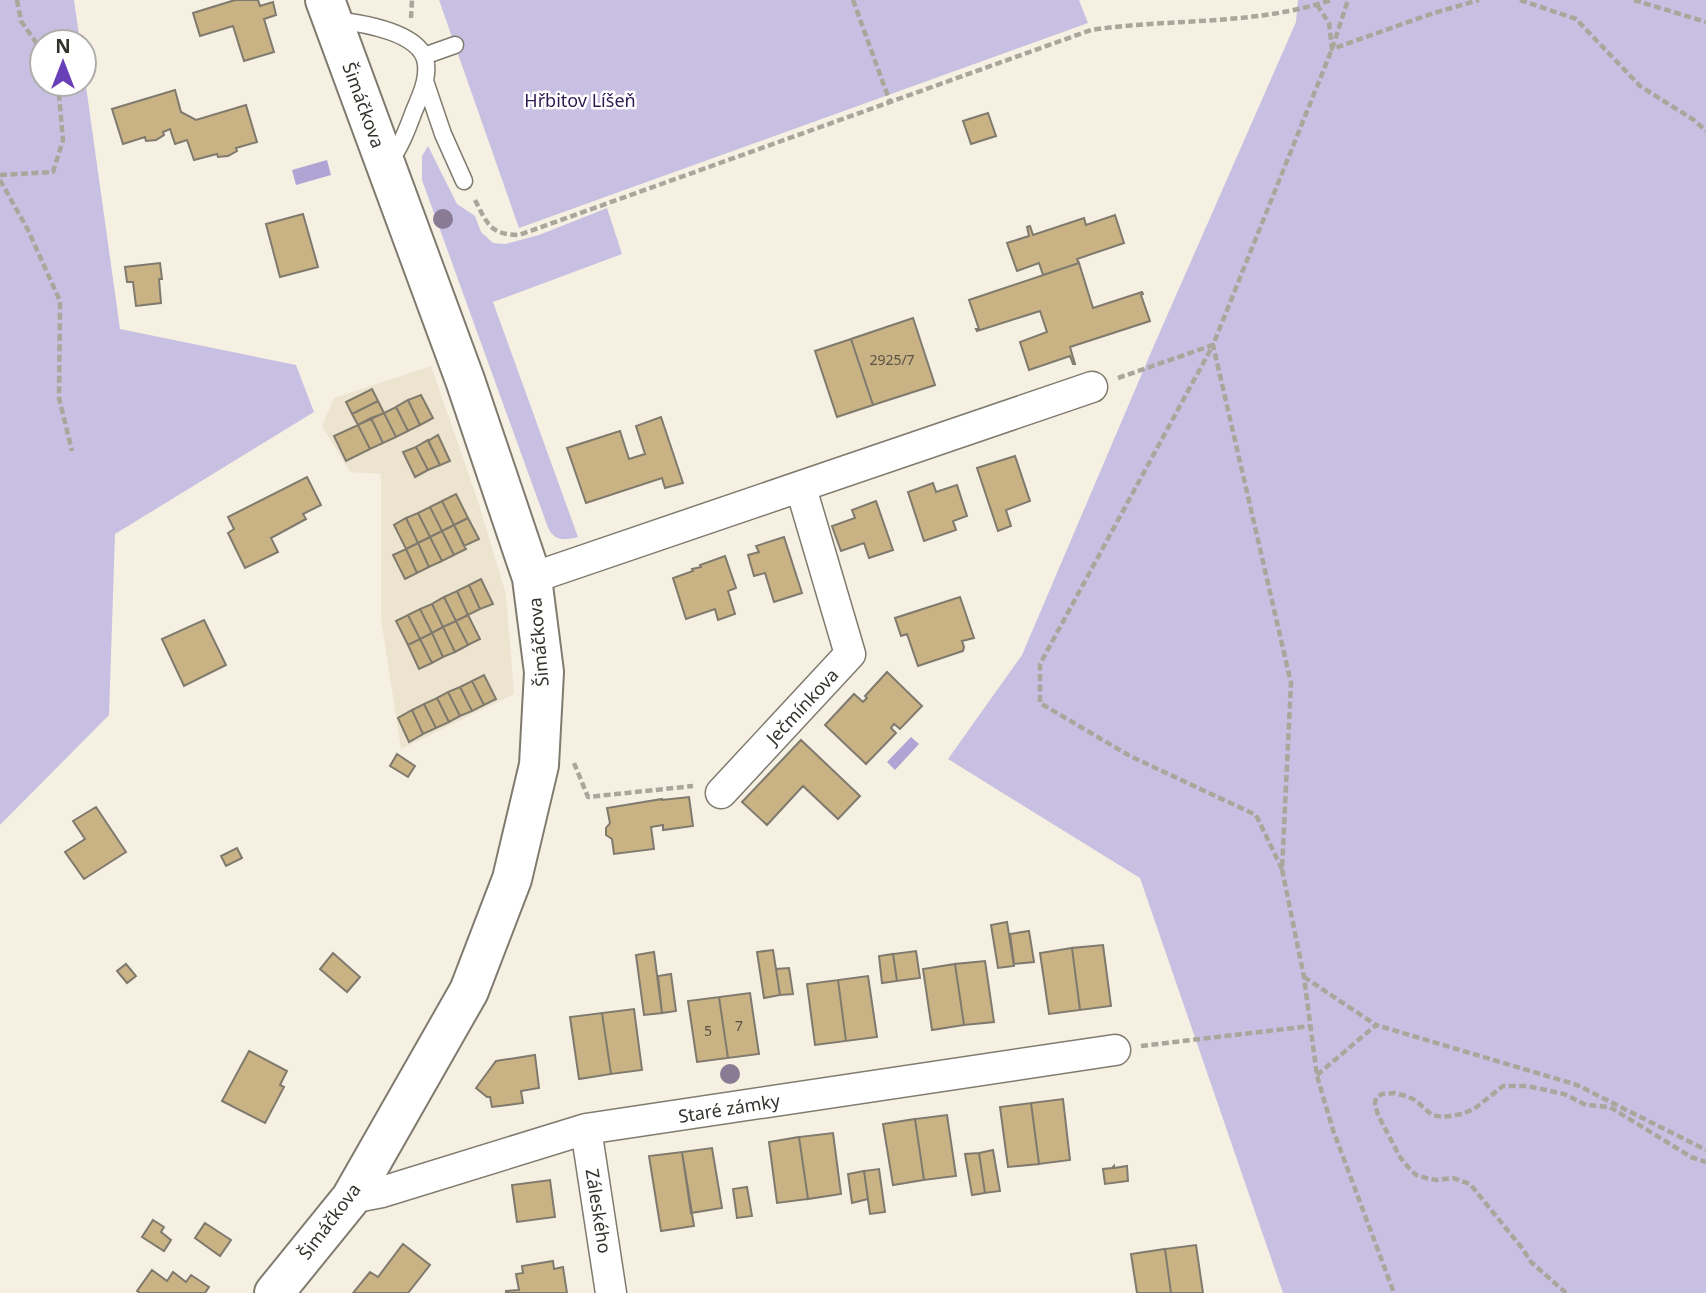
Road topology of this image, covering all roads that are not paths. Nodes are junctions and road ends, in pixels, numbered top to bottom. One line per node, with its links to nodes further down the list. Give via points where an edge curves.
1 (329, 10): 3 (lane, via 409,39); 5 (street, Šimáčkova)
2 (455, 45): 3 (lane)
3 (424, 56): 4 (lane)
4 (425, 81): 5 (lane, via 398,151); 6 (lane)
5 (387, 166): 9 (street, Šimáčkova)
6 (464, 181)
7 (1092, 387): 8 (street)
8 (801, 488): 9 (street); 10 (street, Ječmínkova, via 850,654)
9 (532, 578): 13 (street, Šimáčkova, via 544,671 539,765 512,879 469,991)
10 (721, 793)
11 (1115, 1049): 12 (street, Staré zámky)
12 (586, 1129): 13 (street, Staré zámky); 15 (street, Záleského)
13 (351, 1198): 14 (street, Šimáčkova)
14 (274, 1293)
15 (611, 1293)

